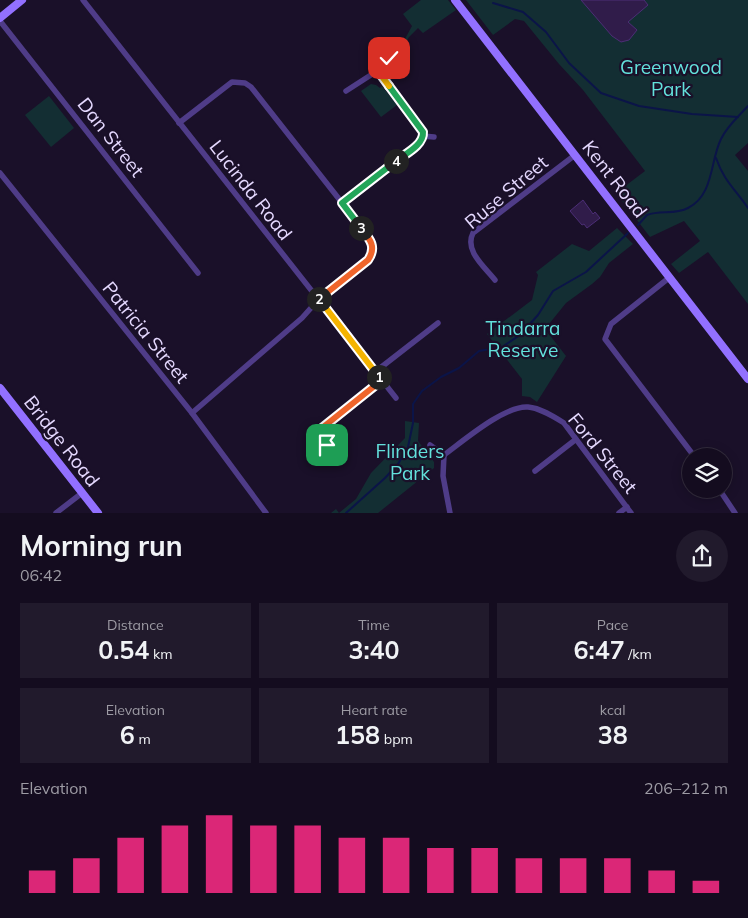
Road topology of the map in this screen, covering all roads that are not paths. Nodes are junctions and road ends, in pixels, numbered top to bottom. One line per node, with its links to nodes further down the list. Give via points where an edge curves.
1 (22, 0): 4 (street)
2 (83, 0): 8 (street, Lucinda Road)
3 (455, 0): 11 (street, Kent Road)
4 (0, 19): 14 (street, Dan Street)
5 (389, 58): 6 (street)
6 (378, 71): 7 (street); 9 (street, via 421,128)
7 (346, 91)
8 (179, 123): 13 (street, via 232,82 245,83); 17 (street, Lucinda Road)
9 (423, 136): 10 (street); 13 (street, via 420,143)
10 (434, 137)
11 (575, 155): 15 (street, Kent Road); 16 (street, Ruse Street, via 473,233 470,240 472,251)
12 (0, 173): 24 (street, Patricia Street)
13 (342, 203): 17 (street, via 372,241 372,254)
14 (198, 273)
15 (670, 277): 20 (street, Kent Road); 27 (street, via 611,324 605,338)
16 (495, 280)
17 (318, 300): 19 (street, Lucinda Road); 24 (street, via 302,318)
18 (438, 323): 19 (street)
19 (375, 372): 21 (street, Lucinda Road)
20 (748, 379)
21 (382, 380): 23 (street, Lucinda Road); 29 (street, via 322,428 322,436)
22 (1, 392): 31 (street, Bridge Road)
23 (396, 398)
24 (192, 413): 36 (street, Patricia Street)
25 (575, 440): 28 (street, Ford Street, via 564,422 552,415 522,407 488,422); 30 (street); 33 (street, Ford Street)
26 (430, 445): 28 (street)
27 (688, 448)
28 (444, 455): 37 (street, via 443,476)
29 (338, 458)
30 (536, 471)
31 (82, 492): 34 (street); 35 (street, Bridge Road)
32 (725, 498): 40 (street)
33 (627, 507): 38 (street); 39 (street, Ford Street)
34 (56, 513)
35 (98, 513)
36 (266, 513)
37 (450, 513)
38 (619, 513)
39 (631, 513)
40 (735, 513)

